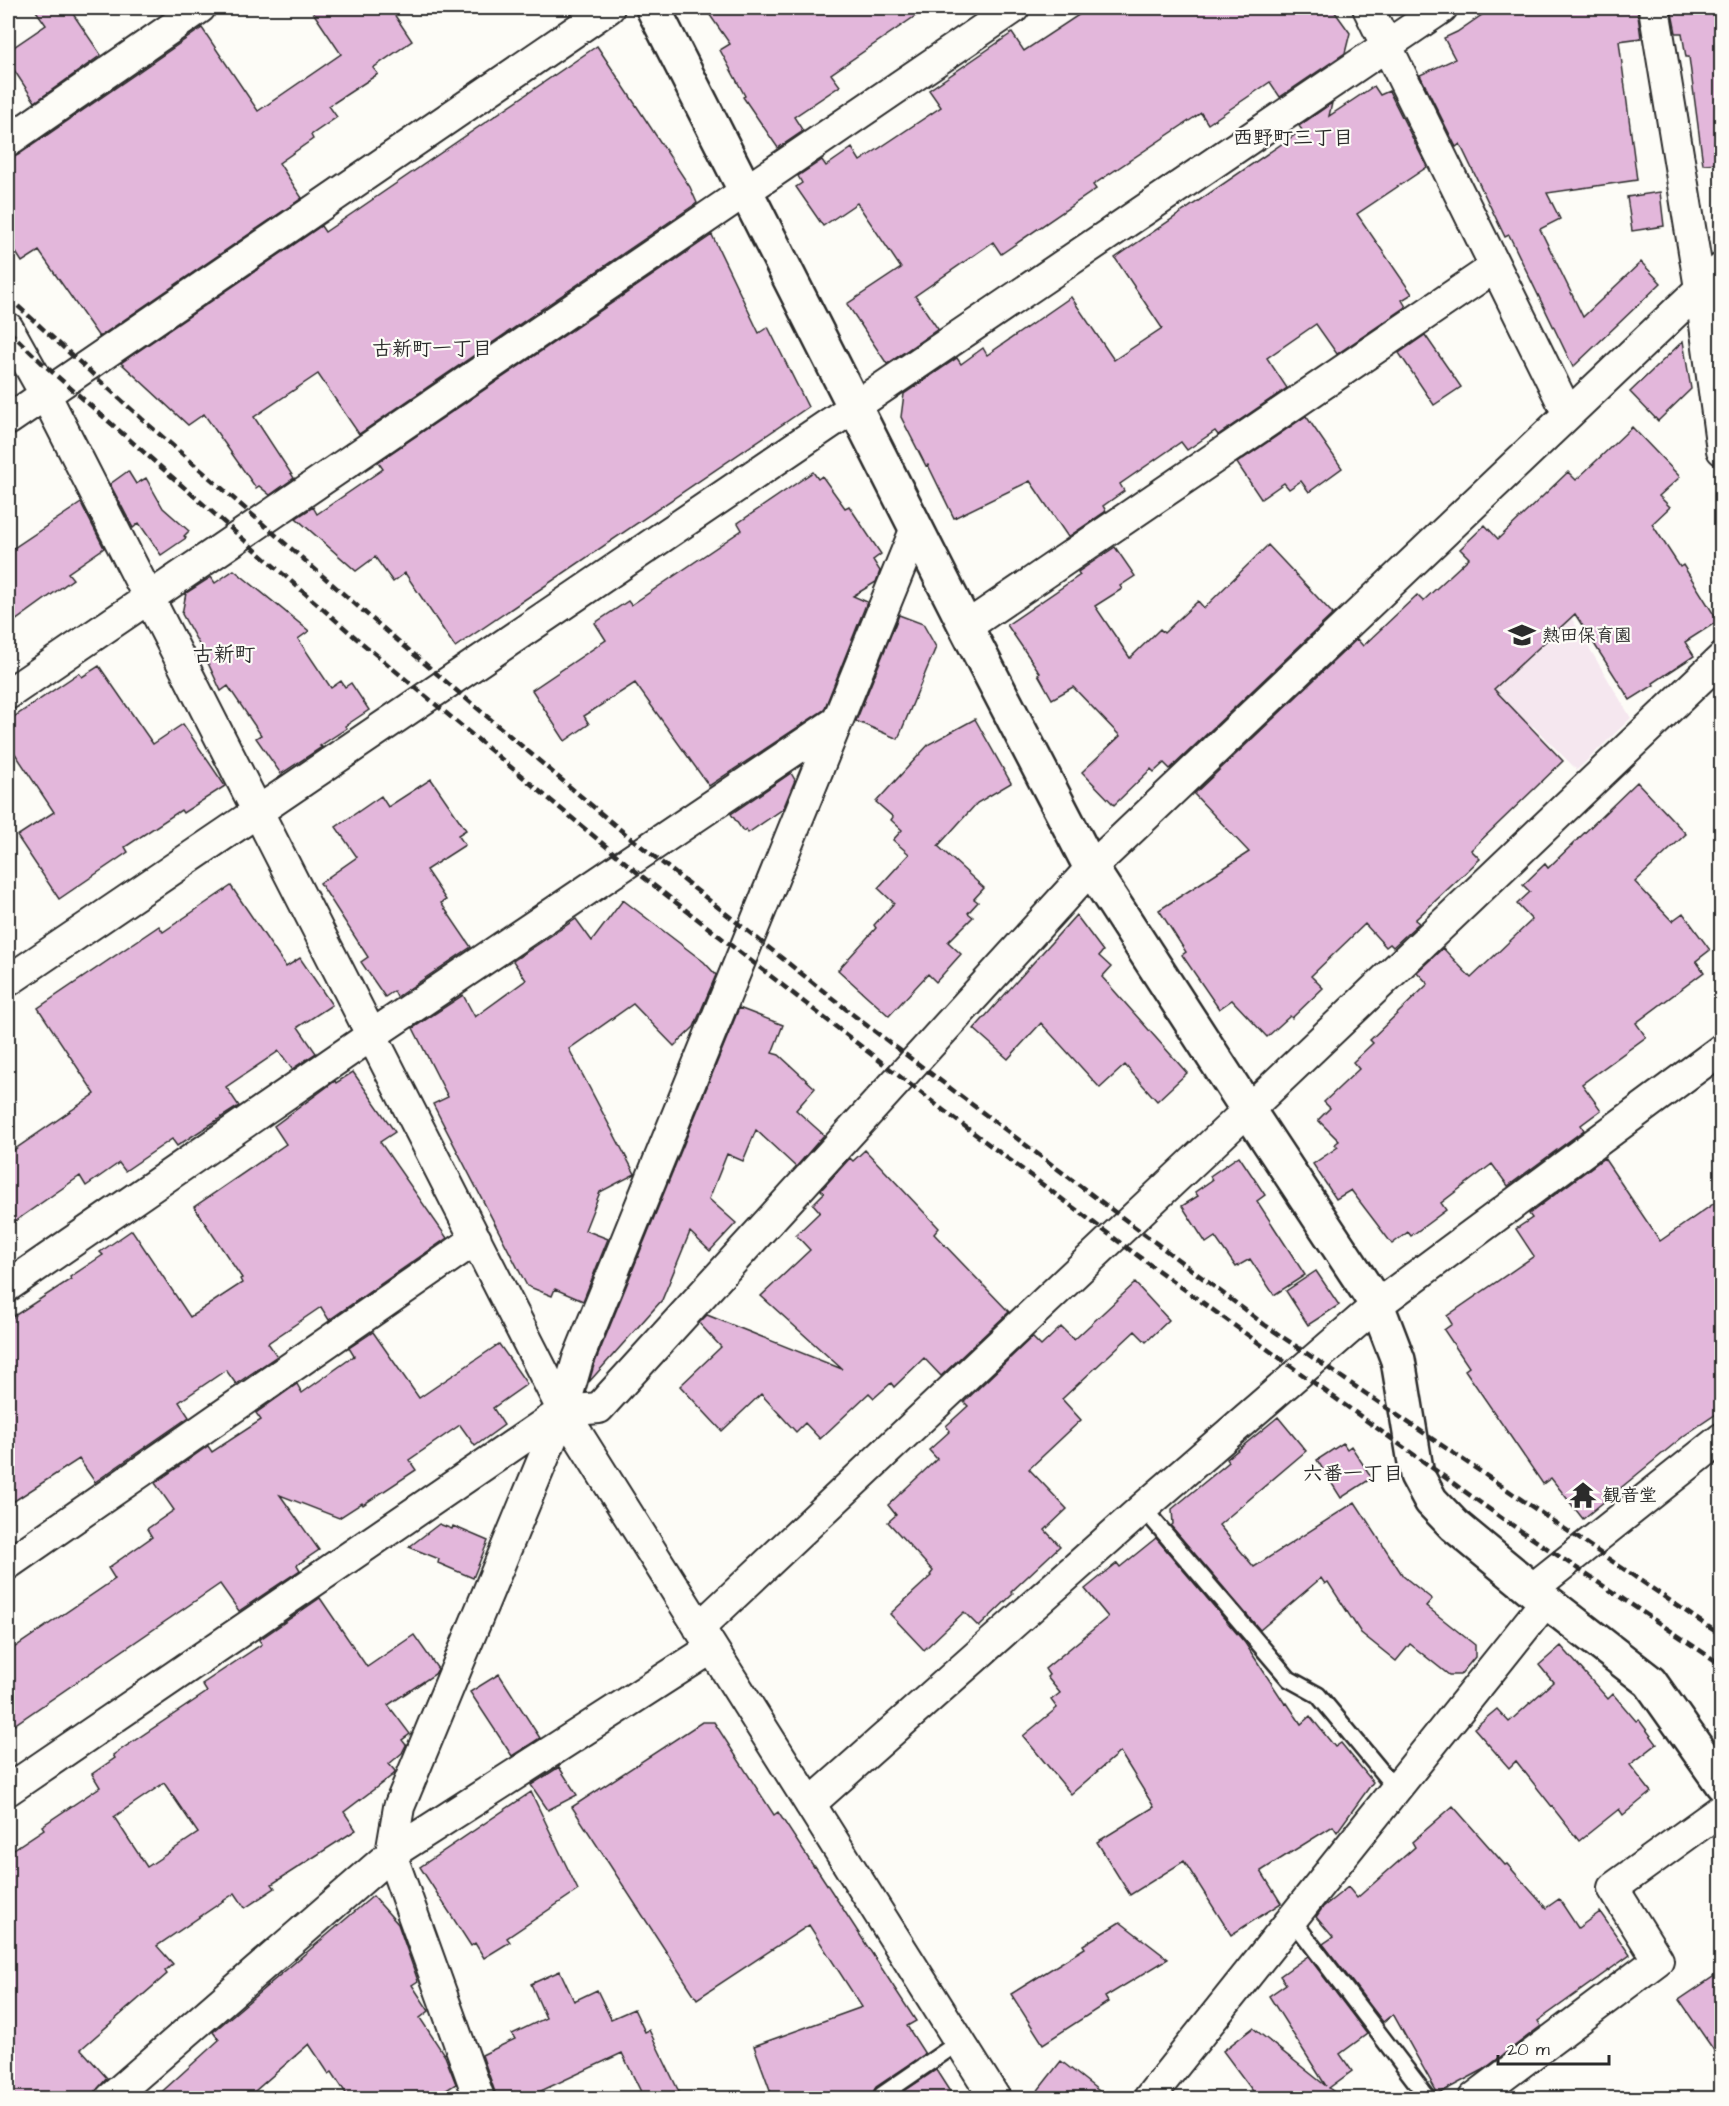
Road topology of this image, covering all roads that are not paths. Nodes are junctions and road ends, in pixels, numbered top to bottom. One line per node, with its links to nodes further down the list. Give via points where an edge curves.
1 (200, 8): 9 (street)
2 (609, 8): 14 (street)
3 (653, 8): 10 (street)
4 (1014, 8): 10 (street)
5 (1368, 8): 8 (street)
6 (1442, 8): 8 (street)
7 (1654, 8): 12 (street)
8 (1387, 45): 11 (street); 15 (street)
9 (8, 141)
10 (745, 190): 15 (street); 20 (street)
11 (1495, 267): 16 (street); 21 (street)
12 (1711, 278): 16 (street); 18 (street)
13 (8, 328): 14 (street)
14 (45, 394): 17 (street); 20 (street)
15 (855, 406): 19 (street); 25 (street)
16 (1568, 414): 26 (street)
17 (8, 420)
18 (1722, 450)
19 (916, 528): 21 (street); 24 (street)
20 (149, 598): 23 (street); 25 (street)
21 (966, 627): 26 (street)
22 (1722, 658): 30 (street)
23 (8, 694)
24 (836, 722): 28 (street); 34 (street, via 578,1359)
25 (258, 812): 27 (street); 28 (street)
26 (1091, 868): 30 (street); 34 (street, via 599,1408)
27 (8, 981)
28 (372, 1035): 31 (street); 32 (street)
29 (1722, 1049): 33 (street)
30 (1248, 1110): 33 (street); 39 (street)
31 (476, 1239): 34 (street); 37 (street)
32 (8, 1287)
33 (1377, 1305): 36 (street); 38 (street, via 1398,1360 1417,1475 1431,1501 1454,1526)
34 (563, 1411): 39 (street); 42 (street); 45 (street, via 399,1807)
35 (1722, 1438): 38 (street)
36 (1143, 1508): 41 (lane, via 1289,1679 1318,1695); 43 (street)
37 (8, 1564)
38 (1539, 1595): 40 (street, via 1650,1682); 41 (street)
39 (706, 1638): 43 (street); 45 (street)
40 (1722, 1784)
41 (1396, 1789): 46 (street)
42 (8, 1790)
43 (810, 1804): 47 (street)
44 (1722, 1809): 54 (street, via 1613,1888 1658,1960)
45 (391, 1854): 48 (street); 49 (street)
46 (1292, 1919): 52 (street); 53 (lane)
47 (959, 2042): 50 (lane, via 882,2095); 51 (street)
48 (111, 2098)
49 (479, 2098)
50 (885, 2098)
51 (995, 2098)
52 (1149, 2098)
53 (1428, 2098)
54 (1474, 2098)

